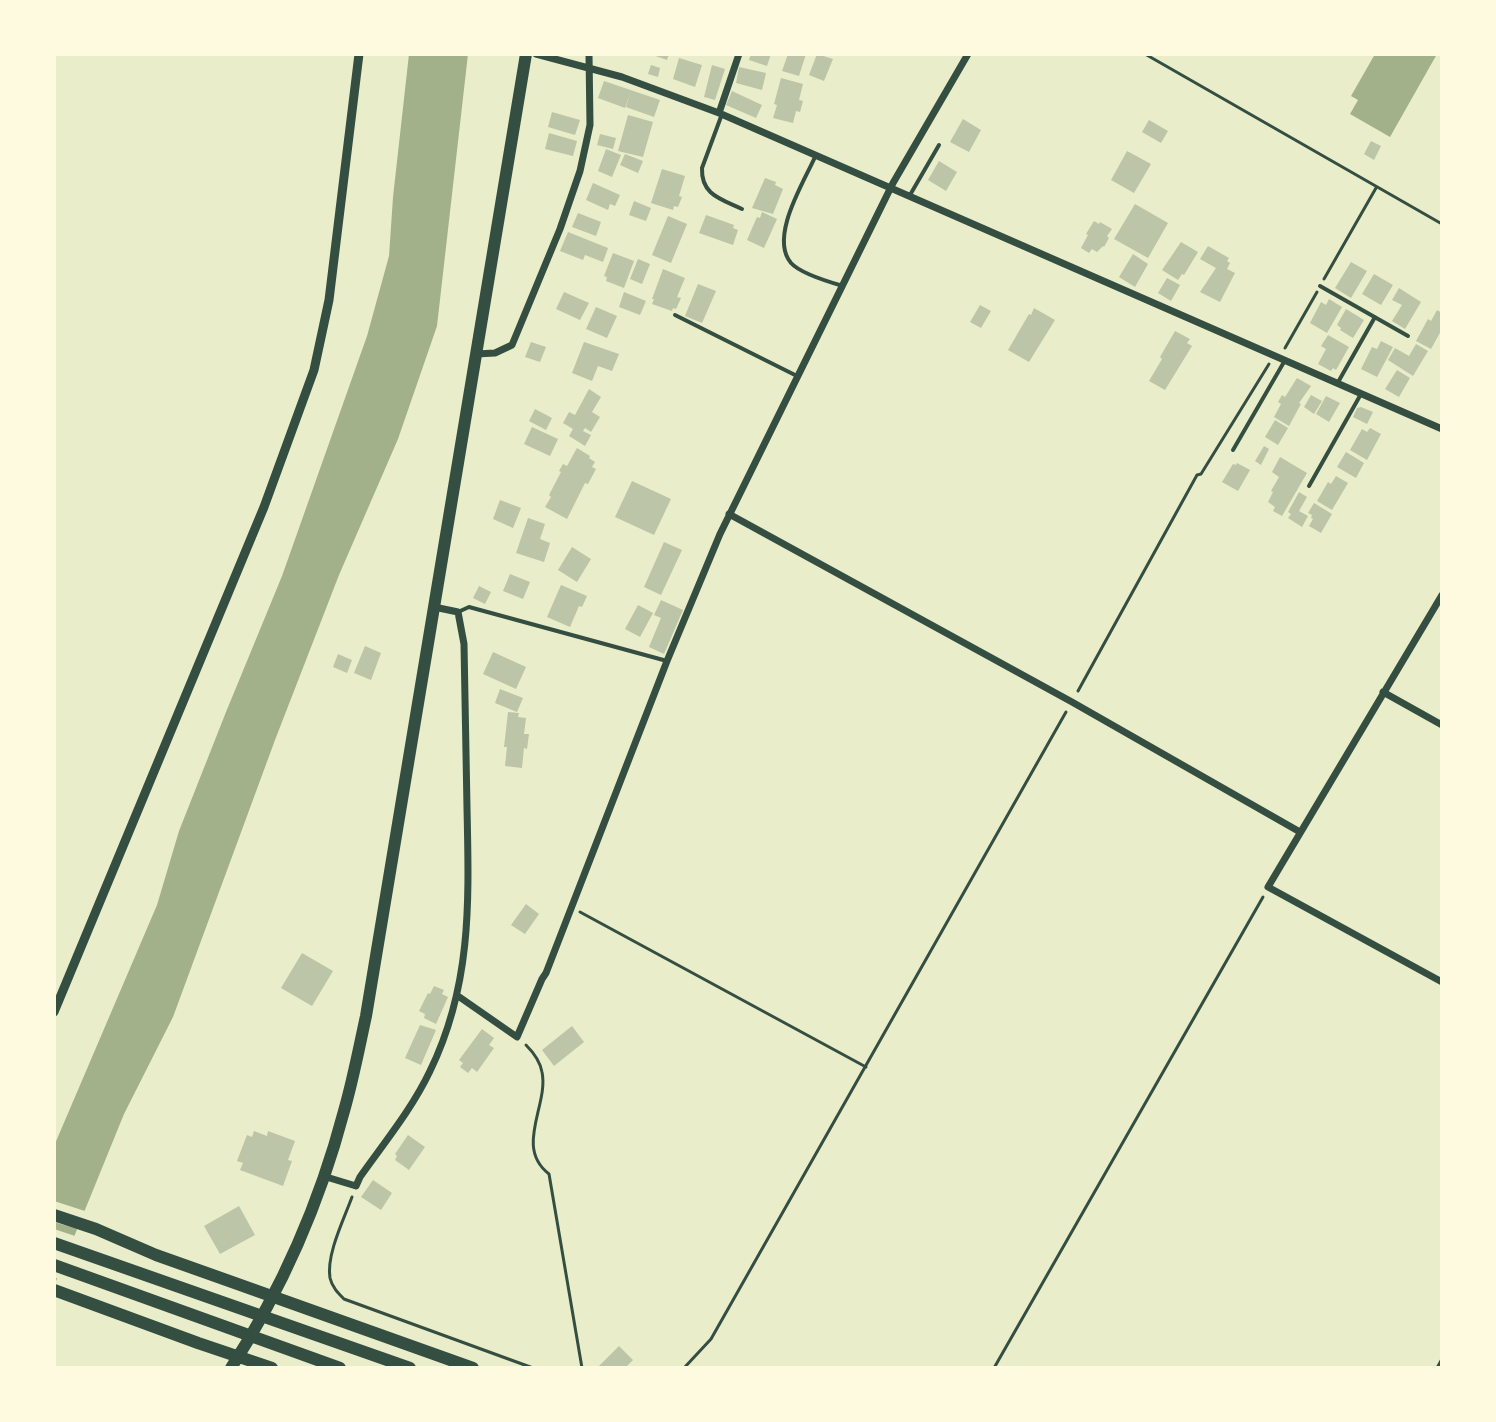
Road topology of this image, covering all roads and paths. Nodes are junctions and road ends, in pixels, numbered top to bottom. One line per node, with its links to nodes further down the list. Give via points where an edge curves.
1 (359, 54): 43 (street, via 329,300 314,370 264,507)
2 (526, 54): 22 (highway)
3 (536, 54): 8 (street)
4 (589, 54): 8 (street)
5 (739, 54): 9 (street)
6 (968, 54): 12 (street)
7 (1145, 54): 13 (path)
8 (590, 67): 9 (street); 22 (street, via 590,125 560,229 512,345)
9 (720, 113): 11 (street); 15 (lane, via 702,176 710,193)
10 (939, 145): 14 (lane)
11 (816, 155): 12 (street); 17 (lane, via 786,219 785,250 793,265)
12 (892, 187): 14 (street); 17 (street)
13 (1377, 188): 16 (path); 18 (path)
14 (910, 195): 23 (street)
15 (742, 209)
16 (1442, 224)
17 (843, 286): 24 (street)
18 (1320, 286): 20 (lane); 23 (path)
19 (675, 315): 24 (lane)
20 (1375, 317): 21 (lane); 25 (lane)
21 (1408, 336)
22 (476, 354): 32 (highway)
23 (1279, 359): 25 (street); 28 (lane); 36 (path, via 1197,475)
24 (797, 376): 30 (street)
25 (1337, 384): 26 (street)
26 (1361, 394): 27 (street); 29 (lane)
27 (1442, 429)
28 (1233, 450)
29 (1309, 486)
30 (729, 514): 34 (street); 36 (street)
31 (1442, 595): 35 (street)
32 (434, 607): 33 (street); 46 (highway, via 366,1016)
33 (458, 612): 34 (lane, via 469,607); 42 (street, via 464,644 468,864 467,932)
34 (667, 661): 40 (street)
35 (1383, 692): 37 (street); 38 (street)
36 (1072, 702): 38 (street); 45 (path)
37 (1442, 725)
38 (1300, 832): 39 (street)
39 (1268, 887): 41 (street); 62 (path)
40 (572, 908): 44 (street); 45 (path)
41 (1442, 982)
42 (458, 996): 44 (street); 47 (street, via 430,1071)
43 (54, 1012)
44 (517, 1037): 60 (path, via 542,1071 534,1154 549,1174)
45 (866, 1067): 61 (path, via 711,1339)
46 (323, 1176): 47 (street); 52 (highway)
47 (356, 1186): 59 (path, via 330,1257 334,1288 344,1299)
48 (54, 1215): 52 (highway)
49 (54, 1243): 57 (highway)
50 (54, 1265): 56 (highway)
51 (54, 1290): 54 (highway)
52 (273, 1297): 54 (highway); 58 (highway)
53 (1442, 1359): 63 (path)
54 (235, 1363): 55 (highway)
55 (272, 1368)
56 (340, 1368)
57 (410, 1368)
58 (473, 1368)
59 (533, 1368)
60 (582, 1368)
61 (684, 1368)
62 (994, 1368)
63 (1437, 1368)

